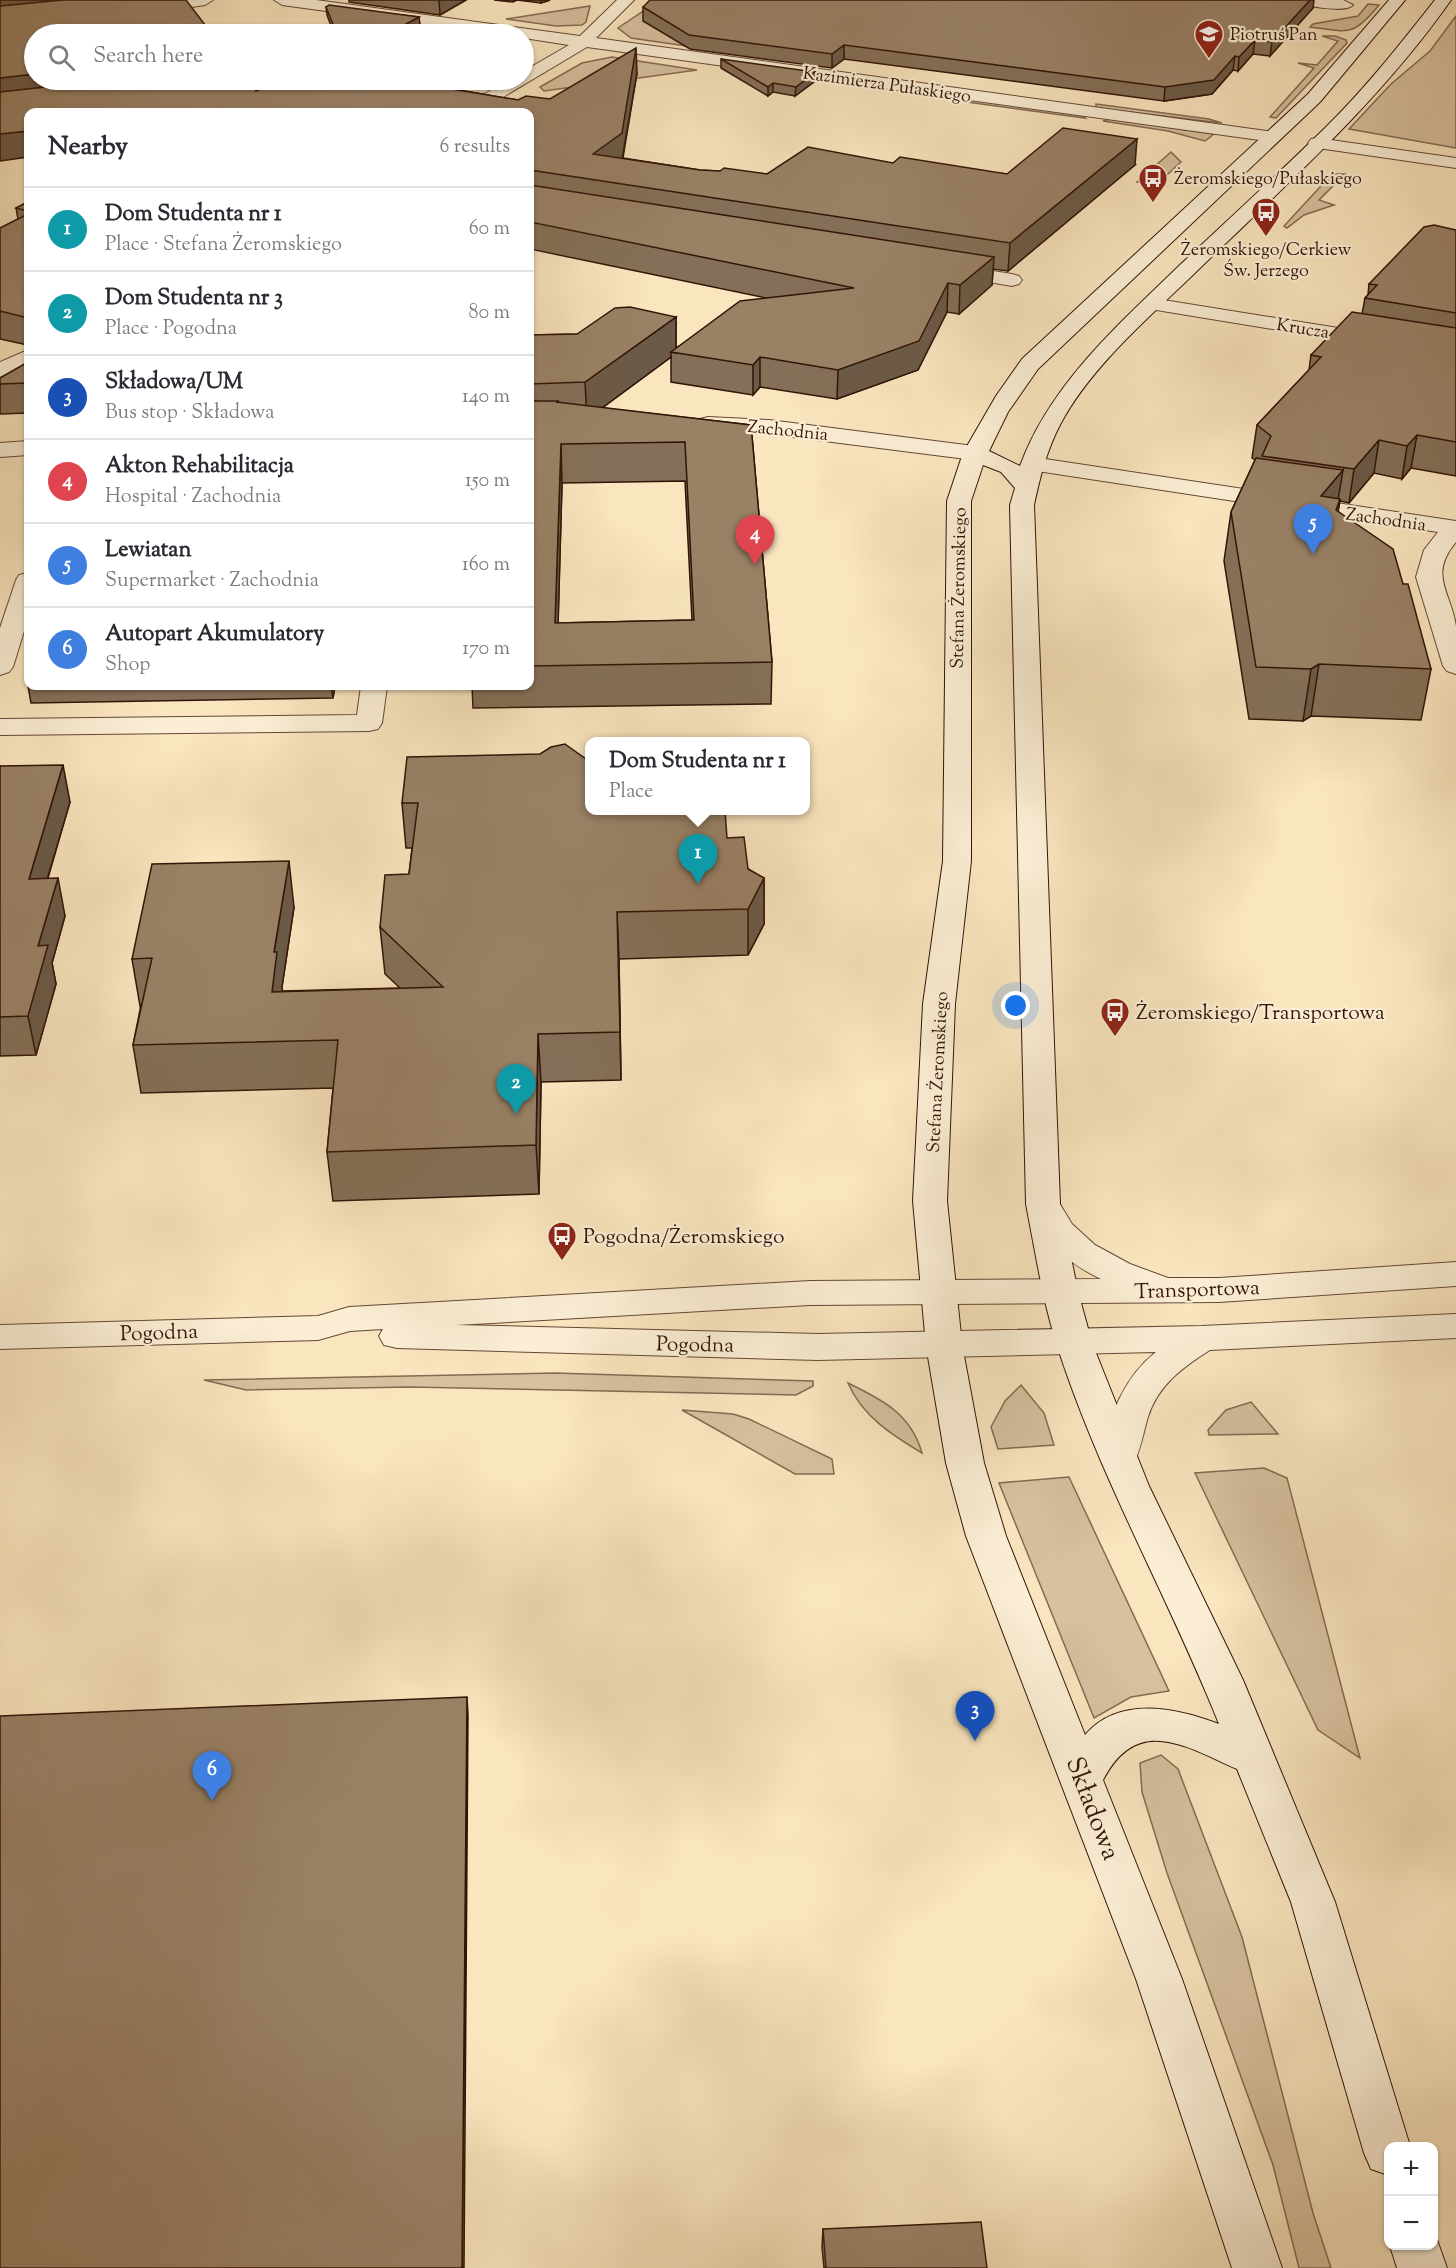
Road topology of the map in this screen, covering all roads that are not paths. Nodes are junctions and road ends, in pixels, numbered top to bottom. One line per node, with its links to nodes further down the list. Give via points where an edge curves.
1 (205, 0): 8 (main road)
2 (282, 0): 9 (main road, Kazimierza Pułaskiego)
3 (626, 0): 11 (main road)
4 (1305, 0): 7 (main road)
5 (1397, 0): 15 (main road, Stefana Żeromskiego, via 1314,98)
6 (1443, 0): 16 (main road, via 1377,83)
7 (1345, 5)
8 (125, 11)
9 (455, 24)
10 (534, 35): 11 (main road, Kazimierza Pułaskiego)
11 (584, 42): 12 (main road); 15 (main road, Kazimierza Pułaskiego)
12 (534, 68)
13 (500, 90): 14 (main road)
14 (472, 108)
15 (1273, 137): 16 (main road, Kazimierza Pułaskiego); 27 (main road, Stefana Żeromskiego, via 1030,364 1010,389)
16 (1317, 143): 17 (main road, Kazimierza Pułaskiego); 20 (main road)
17 (1456, 163)
18 (930, 267): 19 (main road)
19 (1012, 280)
20 (1151, 304): 21 (main road, Krucza); 28 (main road, via 1085,373 1050,423)
21 (1456, 353)
22 (24, 358): 23 (main road)
23 (0, 372)
24 (689, 424): 27 (main road, Zachodnia, via 769,427)
25 (24, 448): 26 (main road)
26 (0, 450)
27 (974, 453): 28 (main road, Zachodnia); 40 (main road, Stefana Żeromskiego, via 959,501 957,861 939,1004 930,1201)
28 (1029, 476): 29 (main road, Zachodnia); 36 (main road, via 1022,505)
29 (1455, 528): 31 (main road, via 1436,550 1428,577)
30 (24, 592): 33 (main road)
31 (1449, 620): 32 (main road)
32 (1456, 666)
33 (0, 667)
34 (373, 690): 35 (main road, via 369,723)
35 (0, 727)
36 (1043, 1204): 38 (main road, via 1063,1236 1096,1262 1141,1282); 39 (main road)
37 (1456, 1274): 38 (main road, Transportowa)
38 (1188, 1291): 39 (main road, Transportowa)
39 (1060, 1292): 40 (main road, Transportowa); 45 (main road)
40 (938, 1293): 42 (main road, Pogodna, via 810,1293 383,1317 349,1319); 46 (main road, Stefana Żeromskiego)
41 (1456, 1326): 44 (main road)
42 (318, 1328): 43 (main road, Pogodna); 46 (main road, Pogodna, via 339,1334 398,1336 818,1347)
43 (0, 1337)
44 (1202, 1338): 45 (main road); 47 (main road, via 1170,1358 1145,1383 1128,1414)
45 (1074, 1342): 46 (main road, Pogodna); 47 (main road)
46 (944, 1345): 49 (main road, Składowa, via 964,1462 986,1536)
47 (1119, 1456): 48 (main road)
48 (1255, 1758): 49 (main road, via 1186,1729 1164,1724 1141,1725 1120,1731 1104,1743); 50 (main road, via 1313,1902)
49 (1082, 1777): 52 (main road, Składowa, via 1159,1979)
50 (1386, 2142)
51 (1417, 2250): 53 (main road)
52 (1257, 2268)
53 (1422, 2268)

